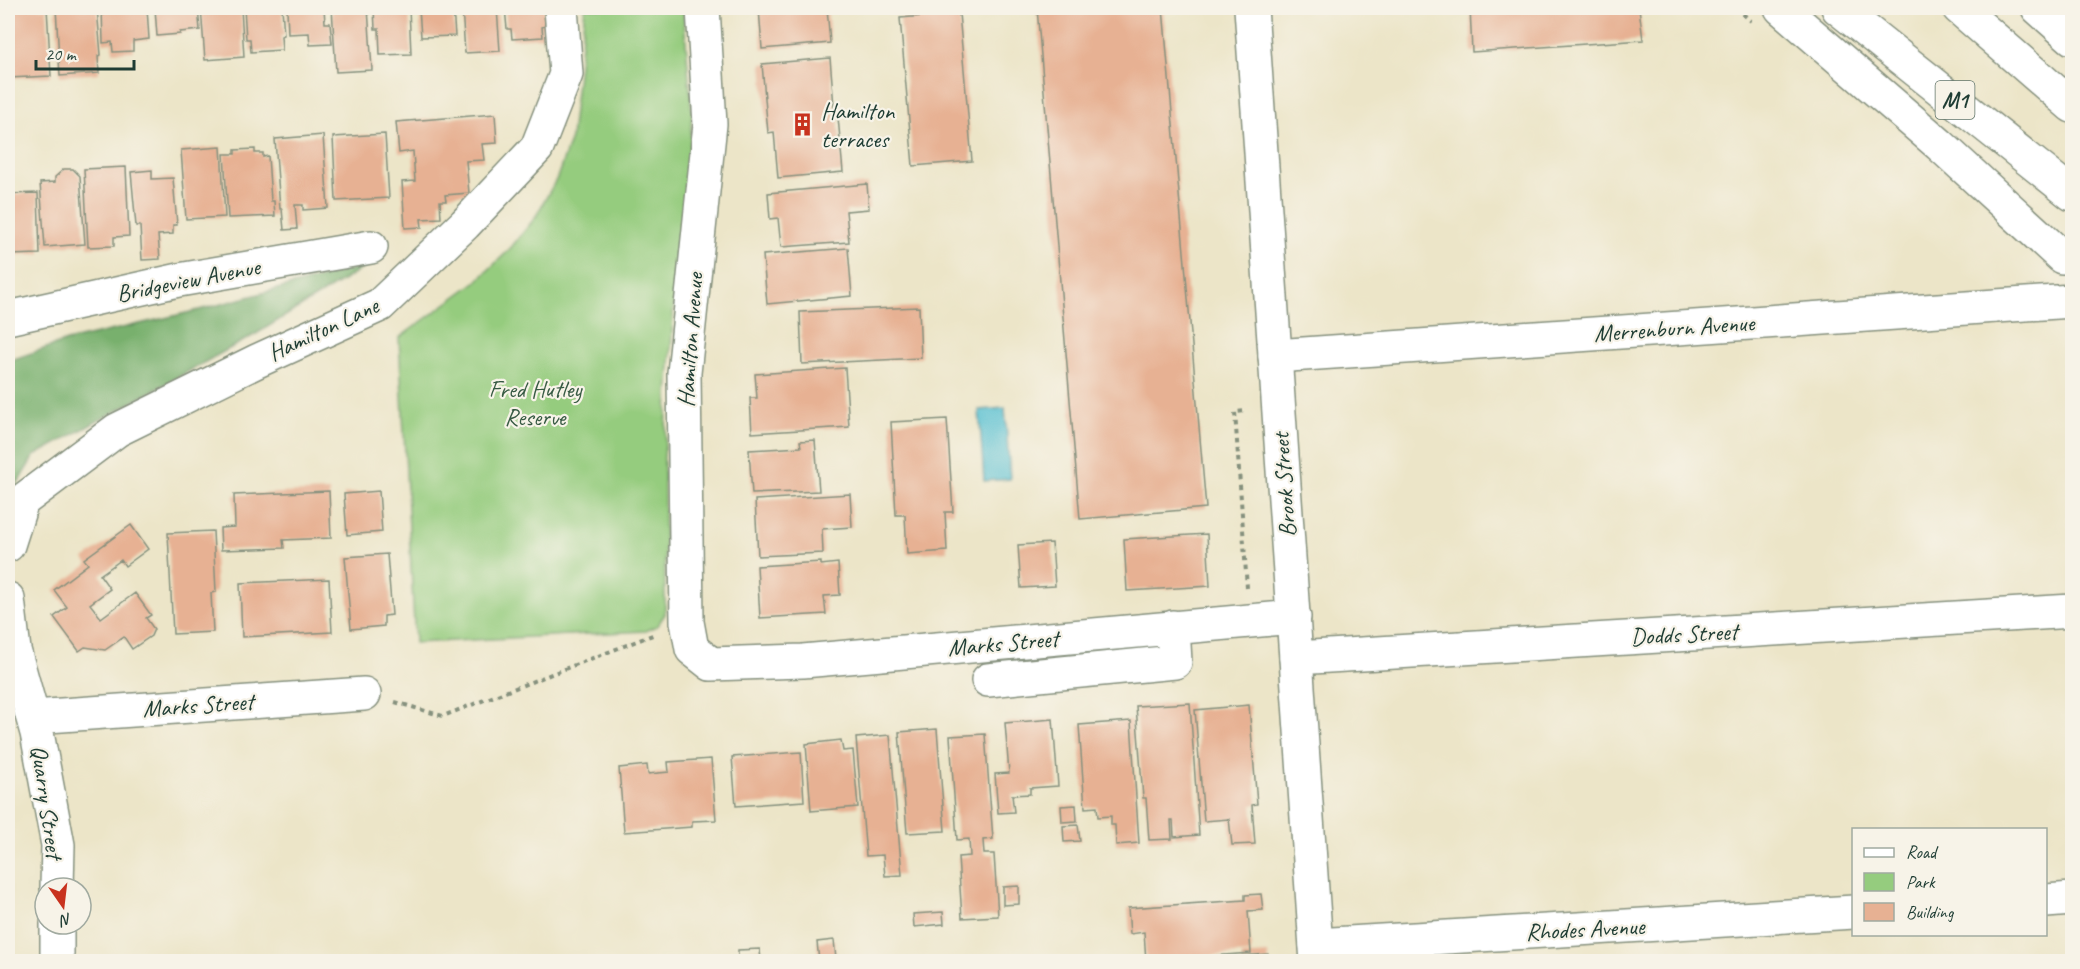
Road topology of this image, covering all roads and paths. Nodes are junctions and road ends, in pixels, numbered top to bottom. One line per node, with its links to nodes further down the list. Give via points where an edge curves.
1 (561, 8): 17 (main road, Hamilton Lane, via 566,74 537,148 465,224 380,305 117,430 22,501)
2 (703, 8): 22 (main road, Hamilton Avenue, via 711,124 684,373)
3 (1251, 8): 15 (main road, Brook Street)
4 (1781, 8): 12 (main road)
5 (1838, 8): 10 (main road, M1)
6 (1959, 8): 9 (main road)
7 (2038, 8): 8 (main road)
8 (2073, 38)
9 (2073, 106)
10 (2073, 194)
11 (370, 248): 14 (main road, Bridgeview Avenue, via 179,280)
12 (2062, 256)
13 (2073, 301): 15 (main road, Merrenburn Avenue, bridge)
14 (8, 318)
15 (1275, 356): 21 (main road, Brook Street)
16 (1248, 411): 18 (path, via 1235,412)
17 (8, 545)
18 (1247, 591)
19 (8, 599): 28 (main road, via 14,650)
20 (2073, 611): 24 (main road, Dodds Street)
21 (1294, 617): 23 (main road, Marks Street); 24 (main road, Brook Street)
22 (687, 622): 25 (main road, Hamilton Avenue, via 692,649); 27 (path, via 443,716)
23 (1173, 627): 25 (main road, Marks Street, via 803,661); 26 (main road, via 1175,662)
24 (1296, 658): 34 (main road, Brook Street)
25 (711, 664)
26 (988, 680)
27 (364, 694): 28 (main road, Marks Street)
28 (33, 717): 29 (main road, Quarry Street, via 58,845)
29 (57, 876)
30 (2073, 899): 31 (main road)
31 (2047, 901)
32 (1852, 912): 34 (main road, Rhodes Avenue)
33 (57, 936): 35 (main road)
34 (1316, 953)
35 (57, 962)

